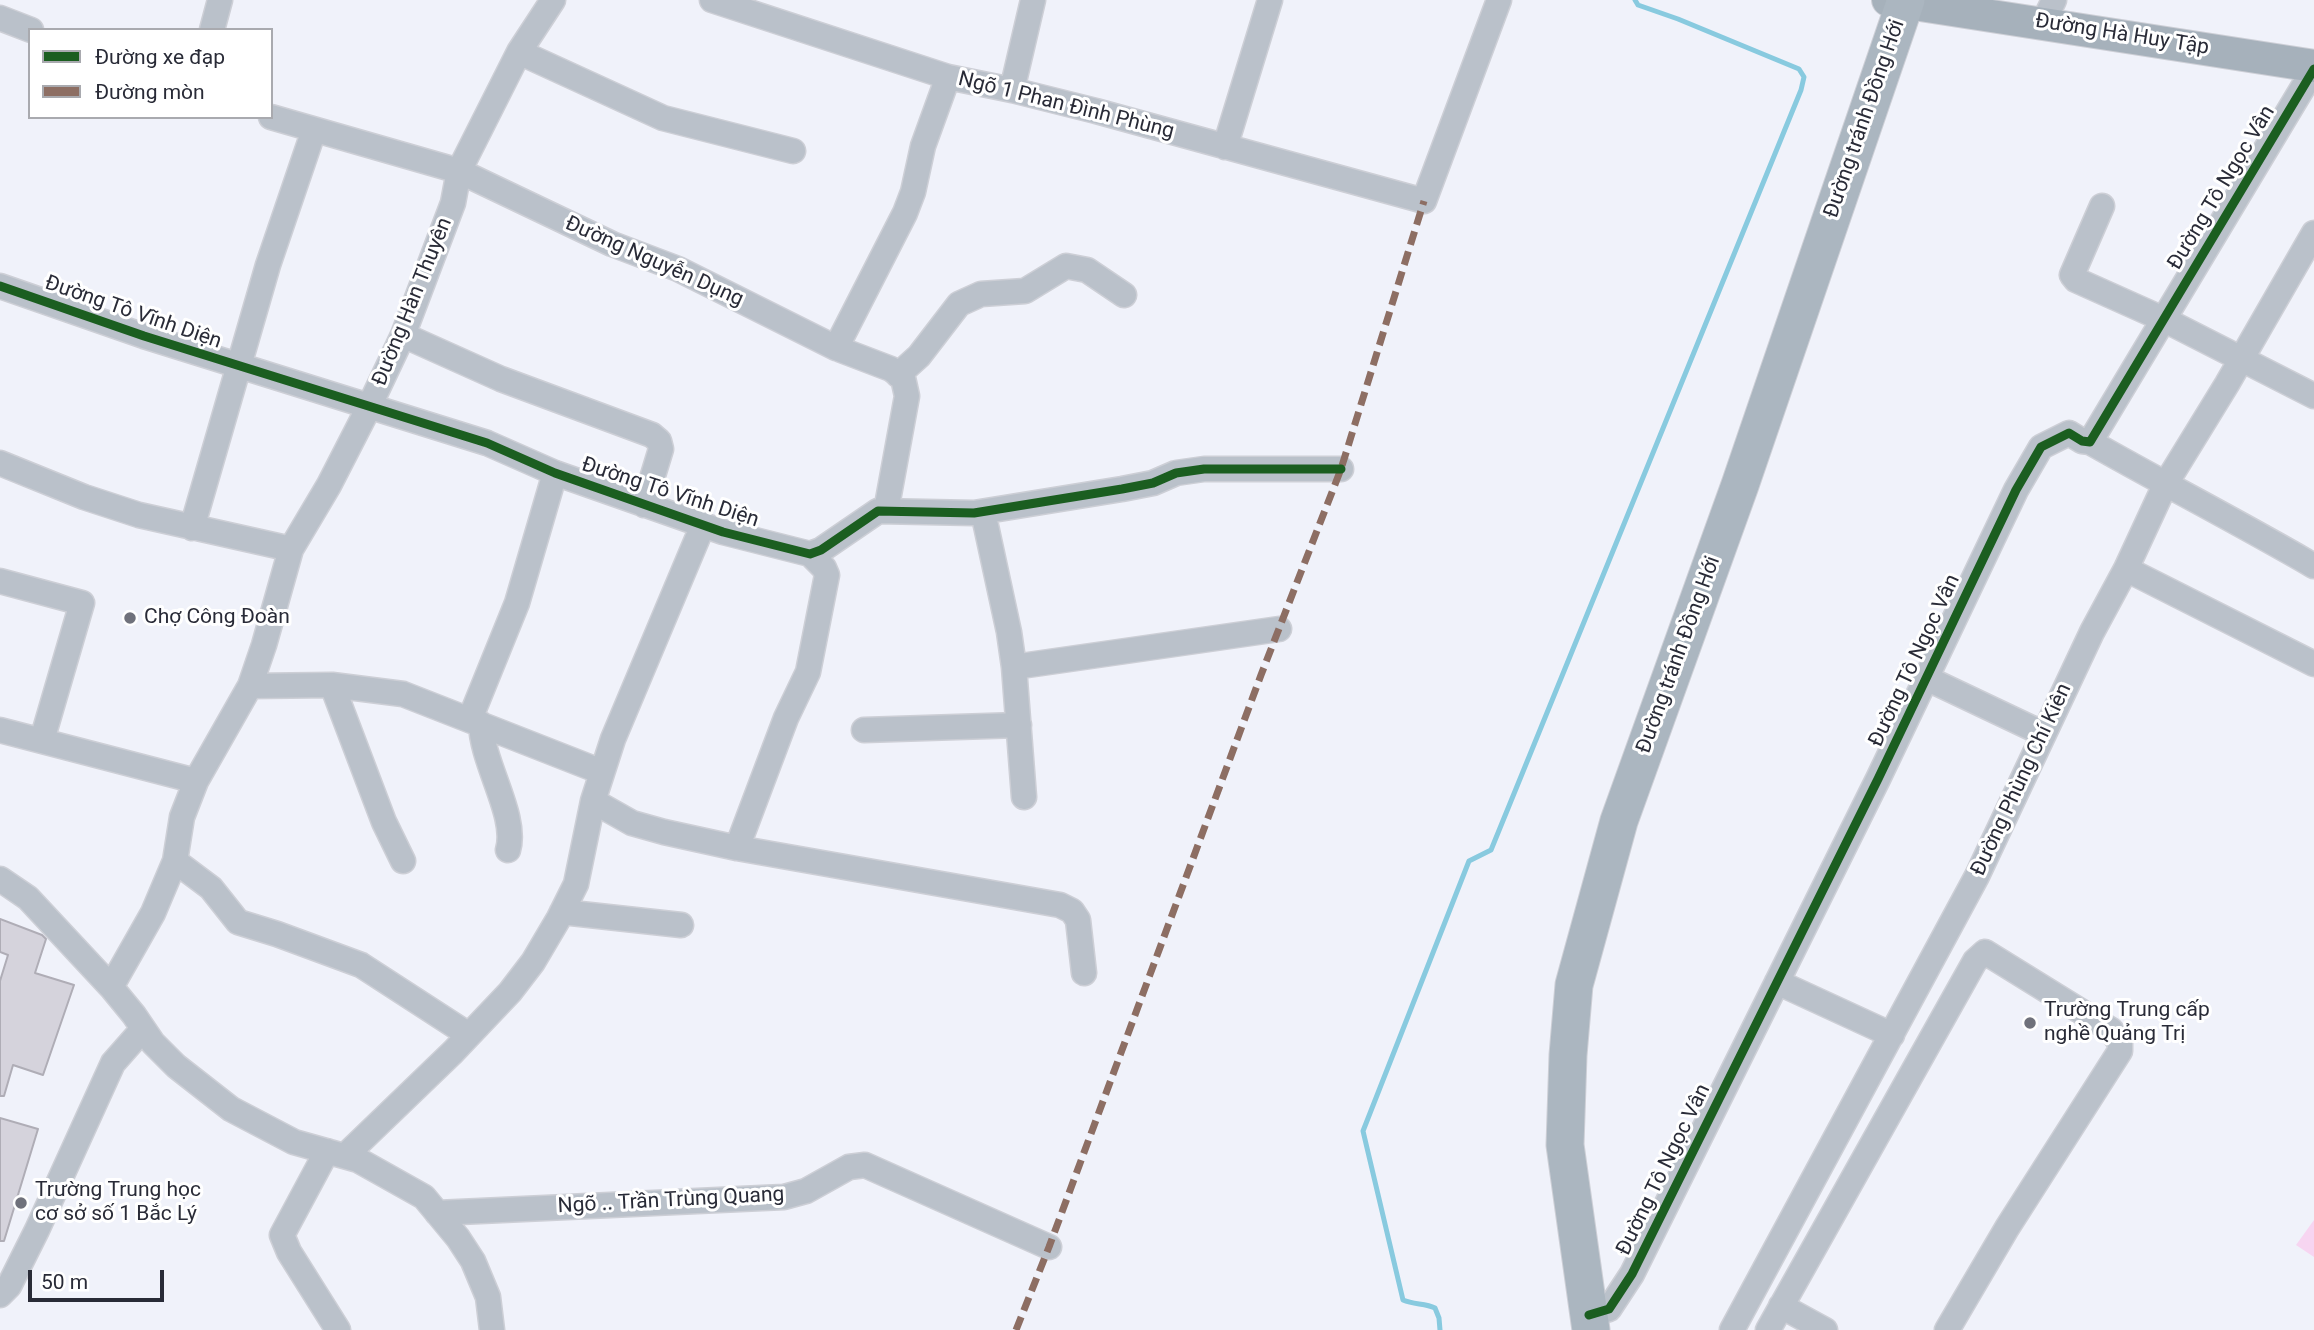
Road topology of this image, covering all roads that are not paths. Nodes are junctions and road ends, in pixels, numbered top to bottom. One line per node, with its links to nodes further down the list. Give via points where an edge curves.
1 (220, 0): 10 (street)
2 (552, 0): 12 (street, Đường Hàn Thuyên)
3 (712, 0): 14 (street, Ngõ 1 Phan Đình Phùng)
4 (1033, 0): 15 (street)
5 (1270, 0): 18 (street)
6 (1499, 0): 18 (street, Ngõ 1 Phan Đình Phùng, via 1424,201)
7 (1900, 1): 8 (main road, Đường Hà Huy Tập); 82 (highway, Đường tránh Đồng Hới, via 1740,485 1619,821 1574,985 1565,1144)
8 (2048, 11): 13 (main road, Đường Hà Huy Tập)
9 (0, 18): 11 (street)
10 (213, 28)
11 (28, 29)
12 (519, 52): 19 (street, via 663,118); 20 (street, Đường Hàn Thuyên)
13 (2314, 67): 25 (street, Đường Tô Ngọc Vân)
14 (948, 77): 15 (street, Ngõ 1 Phan Đình Phùng); 27 (street, via 905,214)
15 (1012, 90): 18 (street, Ngõ 1 Phan Đình Phùng)
16 (273, 118): 17 (street, Đường Nguyễn Dụng)
17 (314, 130): 20 (street, Đường Nguyễn Dụng); 29 (street)
18 (1225, 147)
19 (793, 151)
20 (459, 171): 26 (street, Đường Hàn Thuyên, via 453,203); 27 (street, Đường Nguyễn Dụng, via 612,244 678,268)
21 (2102, 206): 25 (street, via 2074,278)
22 (2314, 233): 28 (street, Đường Phùng Chí Kiên)
23 (0, 286): 29 (street, Đường Tô Vĩnh Diện)
24 (1124, 295): 30 (street, via 1087,270 1066,266 1025,291 971,296)
25 (2163, 319): 28 (street); 33 (street, Đường Tô Ngọc Vân)
26 (403, 335): 32 (street, Đường Hàn Thuyên); 38 (street, via 501,379 652,435 661,449)
27 (836, 348): 30 (street, Đường Nguyễn Dụng)
28 (2241, 359): 31 (street); 37 (street, Đường Phùng Chí Kiên)
29 (237, 366): 32 (street, Đường Tô Vĩnh Diện); 42 (street)
30 (898, 374): 39 (street, via 907,396)
31 (2314, 396)
32 (369, 407): 36 (street, Đường Tô Vĩnh Diện, via 486,443); 43 (street, Đường Hàn Thuyên)
33 (2090, 442): 37 (street); 51 (street, Đường Tô Ngọc Vân, via 2069,433 2041,447)
34 (0, 463): 42 (street, via 84,497)
35 (1341, 469): 40 (street, via 1204,469 1175,473 1153,483)
36 (555, 473): 38 (street, Đường Tô Vĩnh Diện); 54 (street, via 517,603)
37 (2165, 485): 45 (street); 46 (street, Đường Phùng Chí Kiên)
38 (644, 505): 41 (street, Đường Tô Vĩnh Diện)
39 (886, 511): 40 (street); 44 (street, via 878,511)
40 (983, 512): 50 (street)
41 (703, 525): 44 (street, Đường Tô Vĩnh Diện); 60 (street)
42 (192, 528): 43 (street)
43 (291, 549): 53 (street, Đường Hàn Thuyên)
44 (810, 554): 64 (street, via 827,575 808,672)
45 (2314, 566)
46 (2126, 569): 49 (street); 58 (street, Đường Phùng Chí Kiên)
47 (0, 581): 59 (street, via 82,603)
48 (1279, 629): 50 (street)
49 (2314, 664)
50 (1014, 667): 55 (street)
51 (1926, 678): 58 (street); 72 (street, Đường Tô Ngọc Vân)
52 (332, 685): 53 (street); 54 (street, via 403,694); 67 (street)
53 (250, 686): 61 (street, Đường Hàn Thuyên)
54 (475, 722): 60 (street); 65 (street, via 511,830)
55 (1019, 725): 57 (street); 62 (street)
56 (0, 730): 59 (street)
57 (864, 730)
58 (2044, 734): 75 (street, Đường Phùng Chí Kiên, via 1977,876)
59 (41, 740): 61 (street)
60 (602, 772): 63 (street)
61 (197, 781): 66 (street, Đường Hàn Thuyên, via 182,817)
62 (1024, 797)
63 (593, 800): 64 (street, via 632,823); 69 (street, via 576,884)
64 (737, 848): 71 (street, via 1060,905 1078,920)
65 (508, 850)
66 (175, 861): 73 (street, Đường Hàn Thuyên, via 153,913); 76 (street, via 211,888 237,922 361,965)
67 (403, 861)
68 (0, 879): 73 (street, via 28,898)
69 (562, 912): 70 (street); 76 (street, via 525,972)
70 (681, 925)
71 (1084, 973)
72 (1777, 982): 75 (street); 82 (street, Đường Tô Ngọc Vân, via 1632,1274 1609,1309)
73 (111, 987): 74 (street)
74 (143, 1029): 77 (street, via 176,1066 230,1109 294,1142); 80 (street, via 113,1063 37,1230)
75 (1892, 1034): 85 (street, Đường Phùng Chí Kiên)
76 (469, 1035): 77 (street)
77 (336, 1154): 78 (street, via 359,1160 424,1197); 84 (street, via 282,1235)
78 (437, 1213): 79 (street, Ngõ .. Trần Trùng Quang, via 784,1197 806,1191 849,1167 865,1166); 83 (street, via 473,1261 488,1297)
79 (1049, 1247)
80 (0, 1295)
81 (1781, 1306): 86 (street); 87 (street); 88 (street, via 1975,961 1985,952 2111,1030 2120,1051)
82 (1590, 1323)
83 (489, 1329)
84 (338, 1330)
85 (1732, 1330)
86 (1768, 1330)
87 (1825, 1330)
88 (1947, 1330)

